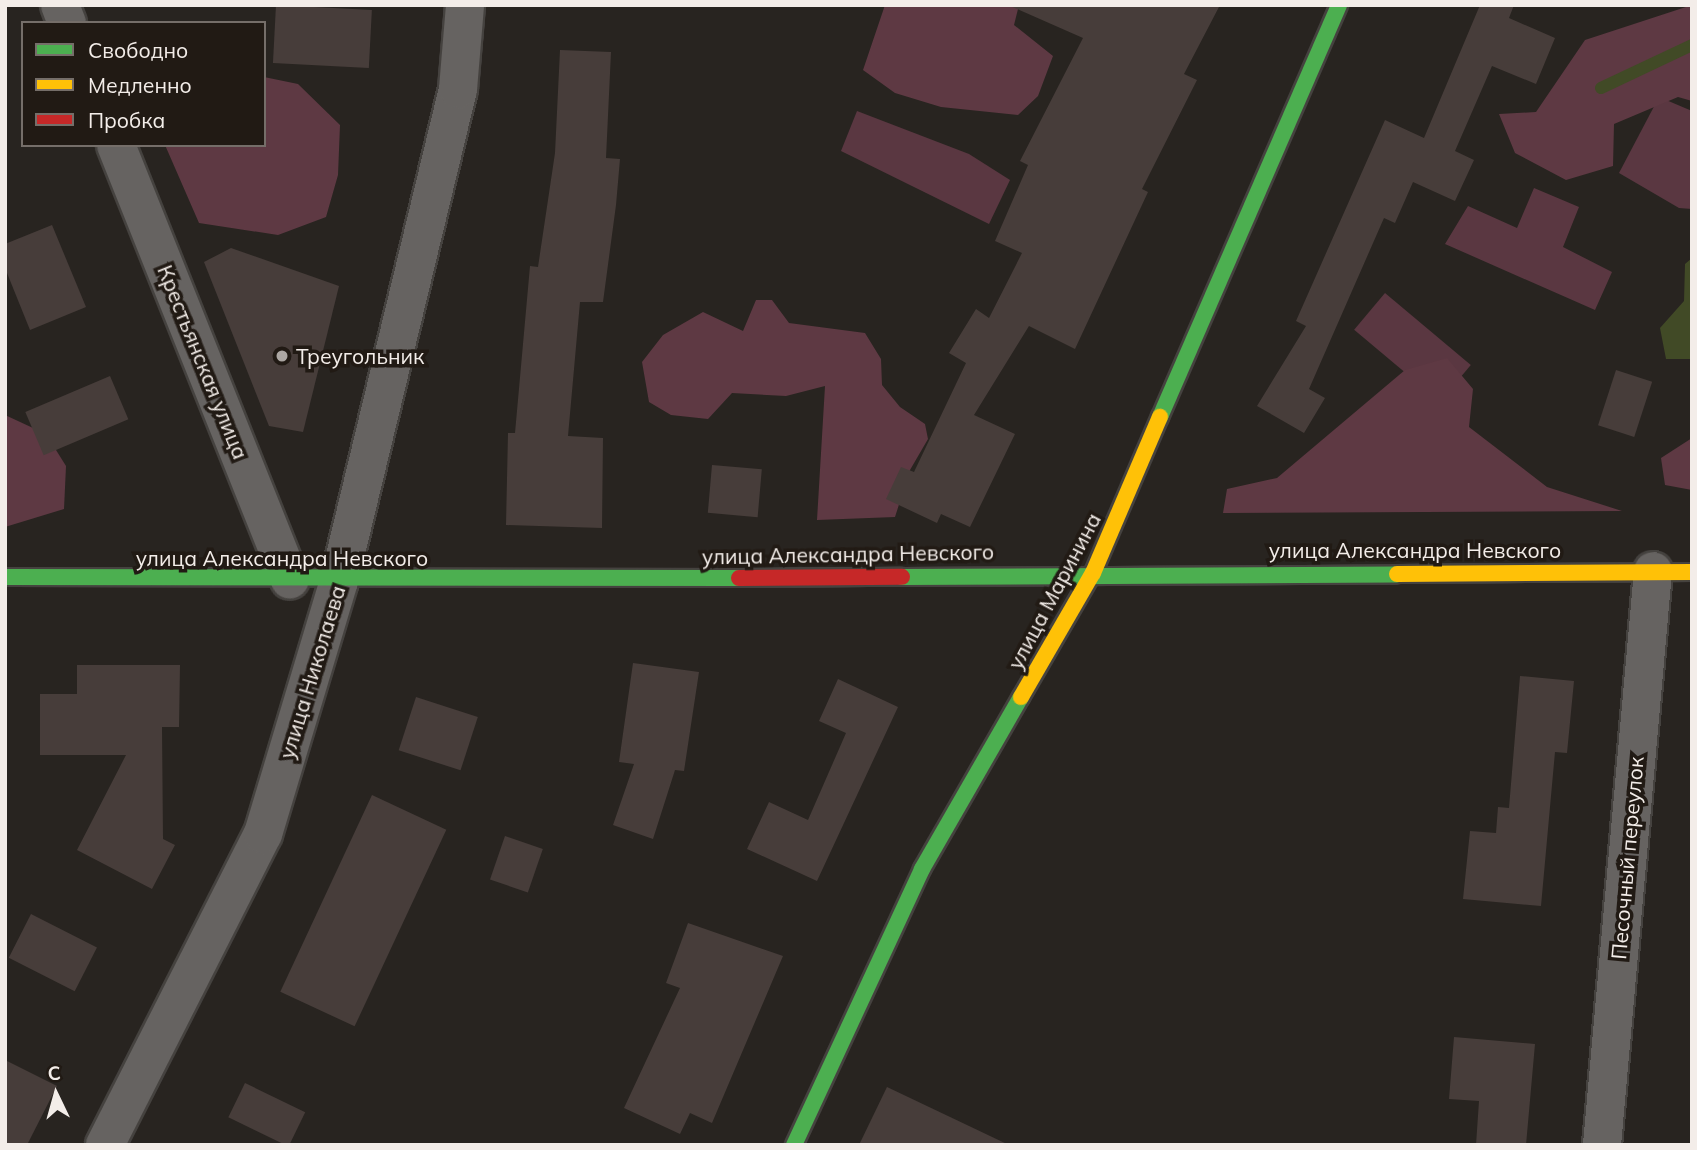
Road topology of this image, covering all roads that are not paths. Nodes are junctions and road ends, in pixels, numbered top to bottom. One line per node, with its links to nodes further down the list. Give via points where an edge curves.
1 (465, 5): 9 (street, улица Николаева, via 458,89)
2 (1339, 5): 6 (main road, улица Маринина)
3 (117, 147): 8 (street, Крестьянская улица)
4 (1653, 571): 5 (main road, улица Александра Невского); 6 (main road, улица Александра Невского); 12 (street, Песочный переулок)
5 (1692, 572)
6 (1093, 573): 9 (main road, улица Александра Невского); 11 (main road, улица Маринина, via 922,869)
7 (5, 577): 8 (main road, улица Александра Невского)
8 (290, 579): 9 (main road, улица Александра Невского)
9 (339, 581): 10 (street, улица Николаева, via 263,834)
10 (105, 1145)
11 (794, 1145)
12 (1601, 1145)

